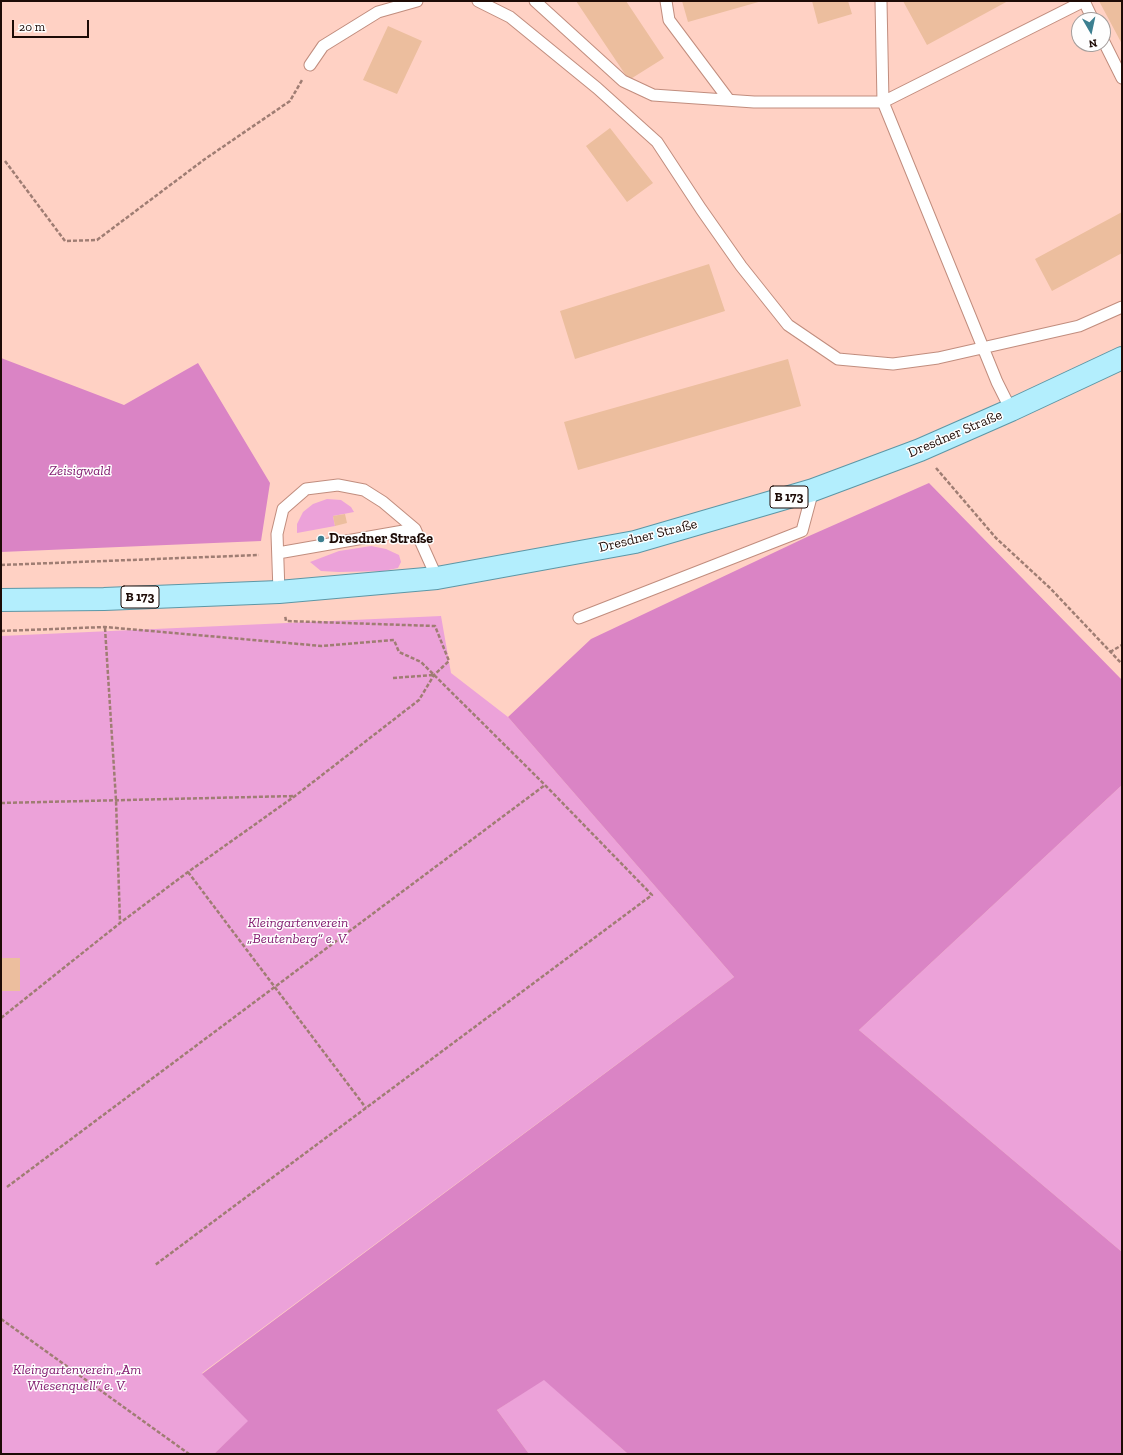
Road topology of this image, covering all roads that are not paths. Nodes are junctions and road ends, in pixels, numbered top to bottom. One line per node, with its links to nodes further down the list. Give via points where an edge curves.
1 (417, 1): 9 (lane, via 378,12 323,46)
2 (478, 1): 14 (lane, via 510,17 597,88 657,142 741,266 788,324 838,359 893,364 938,358)
3 (535, 1): 11 (lane, via 622,81 653,95)
4 (666, 1): 11 (lane, via 668,20)
5 (880, 1): 12 (lane)
6 (1084, 1): 7 (lane); 12 (lane)
7 (1089, 12)
8 (1109, 52): 10 (lane)
9 (310, 65)
10 (1122, 78)
11 (729, 100): 12 (lane)
12 (883, 102): 14 (lane)
13 (1122, 306): 14 (lane, via 1079,326)
14 (984, 347): 16 (lane)
15 (1122, 358): 16 (main road, Dresdner Straße / B 173)
16 (1011, 410): 17 (main road, Dresdner Straße / B 173, via 920,450)
17 (813, 490): 20 (main road, Dresdner Straße / B 173, via 635,542); 23 (lane, via 802,531)
18 (415, 529): 19 (lane); 19 (lane, via 383,502 364,490 338,485 306,489 283,509 277,534); 20 (lane)
19 (278, 553): 21 (lane)
20 (437, 578): 21 (main road, Dresdner Straße / B 173)
21 (279, 592): 22 (main road, Dresdner Straße / B 173)
22 (1, 600)
23 (579, 618)

